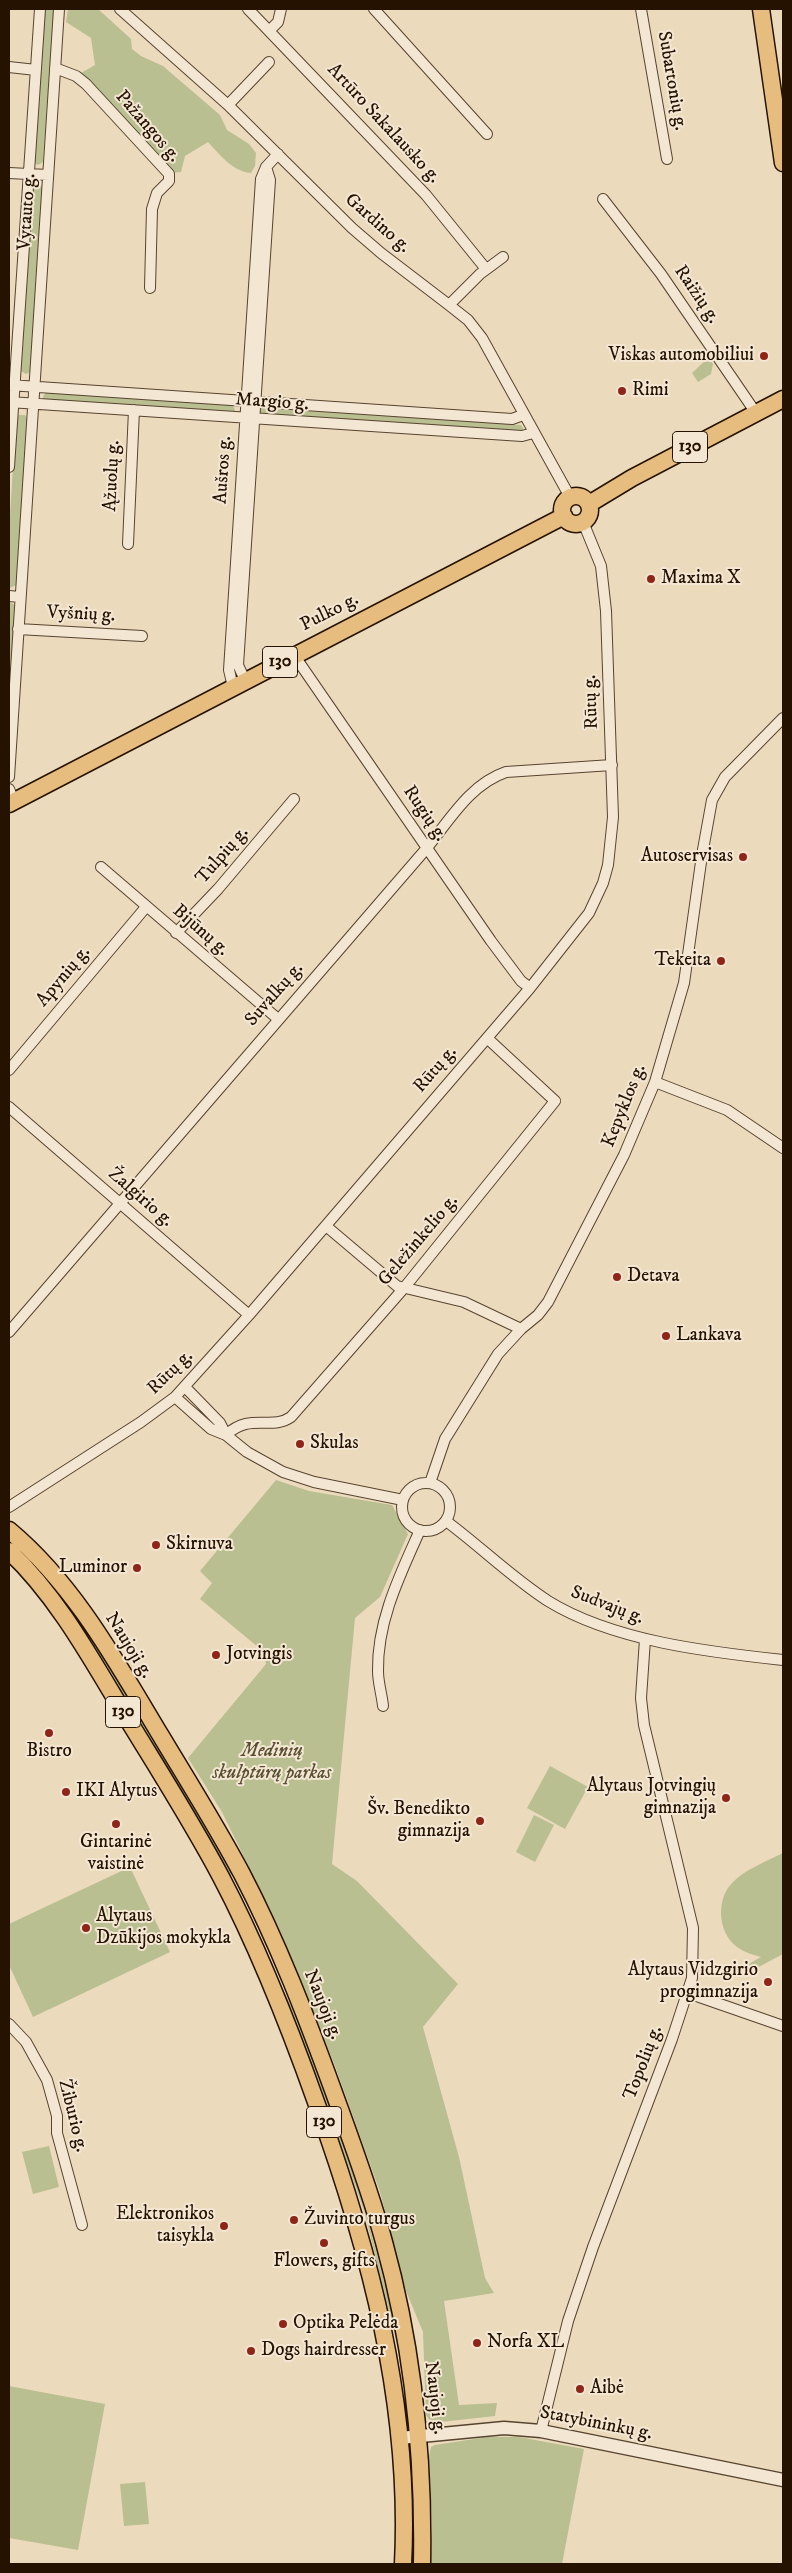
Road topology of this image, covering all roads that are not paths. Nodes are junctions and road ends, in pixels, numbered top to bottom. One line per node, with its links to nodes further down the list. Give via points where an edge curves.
1 (40, 9): 13 (street, Vytauto g.)
2 (59, 9): 12 (street, Vytauto g.)
3 (120, 9): 14 (street, Gardino g.)
4 (248, 9): 9 (street, Artūro Sakalausko g.)
5 (281, 9): 9 (street, via 278,22)
6 (374, 9): 15 (street)
7 (641, 9): 18 (street, Subartonių g.)
8 (762, 9): 16 (main road)
9 (269, 31): 24 (street, Artūro Sakalausko g., via 426,195)
10 (269, 62): 14 (street)
11 (9, 67): 13 (street)
12 (55, 68): 21 (street, Vytauto g.); 25 (street, Pažangos g., via 76,76 86,84 169,174 169,181 157,193 152,210)
13 (36, 70): 20 (street, Vytauto g.)
14 (228, 105): 17 (street, Gardino g.)
15 (487, 134)
16 (782, 152)
17 (278, 154): 26 (street, Gardino g., via 374,247); 31 (street, Aušros g., via 266,167 261,179)
18 (667, 159)
19 (9, 173): 20 (street)
20 (29, 174): 21 (street); 27 (street, Vytauto g.)
21 (48, 175): 28 (street, Vytauto g.)
22 (602, 199): 34 (street, Raižių g., via 661,274)
23 (503, 257): 24 (street)
24 (486, 269): 26 (street)
25 (150, 288)
26 (449, 304): 35 (street, Gardino g., via 482,338)
27 (12, 386): 28 (street, Margio g.); 30 (street, Vytauto g.)
28 (34, 387): 31 (street, Margio g.); 32 (street, Vytauto g.)
29 (783, 399): 34 (main road, 130)
30 (11, 402): 32 (street, Margio g.); 38 (street, Vytauto g.)
31 (251, 403): 35 (street, Margio g., via 512,419); 36 (street, Aušros g.)
32 (33, 404): 33 (street, Margio g.); 45 (street, Vytauto g.)
33 (134, 410): 36 (street, Margio g.); 43 (street, Ąžuolų g.)
34 (756, 413): 40 (main road, 130)
35 (523, 415): 37 (street, Gardino g.)
36 (250, 420): 37 (street, Margio g., via 522,436); 49 (street, Aušros g., via 229,670)
37 (533, 433): 39 (street, Gardino g.)
38 (9, 468)
39 (570, 497): 40 (main road, via 579,496); 41 (main road, via 564,503)
40 (589, 504): 42 (main road, via 590,512)
41 (564, 516): 42 (main road, via 574,524); 48 (main road, Pulko g. / 130)
42 (583, 522): 51 (street, Rūtų g., via 601,566 606,611)
43 (128, 544)
44 (9, 596): 45 (street)
45 (20, 596): 46 (street, Vytauto g.)
46 (18, 629): 47 (street, Vyšnių g.); 52 (street, Vytauto g.)
47 (142, 636)
48 (294, 655): 49 (main road, Pulko g. / 130); 55 (street, Rugių g.)
49 (239, 683): 53 (main road, Pulko g. / 130)
50 (783, 718): 63 (street, Kepyklos g., via 725,777 712,800 684,983)
51 (612, 765): 55 (street, Suvalkų g., via 521,770 494,776 475,788); 59 (street, Rūtų g., via 611,842 603,883 580,927)
52 (9, 777)
53 (10, 798)
54 (294, 799): 58 (street, Tulpių g.)
55 (426, 849): 59 (street, Rugių g., via 491,941); 60 (street, Suvalkų g.)
56 (101, 868): 57 (street, Bijūnų g.)
57 (146, 907): 58 (street, Bijūnų g.); 62 (street, Apynių g.)
58 (176, 933): 60 (street, Bijūnų g.)
59 (530, 988): 61 (street, Rūtų g.)
60 (278, 1019): 66 (street, Suvalkų g.)
61 (487, 1038): 67 (street, Rūtų g.); 68 (street, Geležinkelio g., via 555,1101)
62 (9, 1070)
63 (655, 1082): 65 (street, via 726,1110); 70 (street, Kepyklos g., via 624,1156 548,1302)
64 (9, 1107): 66 (street, Žalgirio g.)
65 (783, 1148)
66 (120, 1204): 69 (street, Žalgirio g.); 71 (street, Suvalkų g.)
67 (326, 1226): 68 (street, via 389,1281); 69 (street, Rūtų g.)
68 (404, 1288): 70 (street, via 464,1302); 74 (street, Geležinkelio g., via 291,1417 280,1422 242,1423)
69 (249, 1315): 72 (street, Rūtų g.)
70 (521, 1329): 75 (street, Kepyklos g., via 498,1354 445,1439)
71 (9, 1332)
72 (185, 1387): 73 (street, Rūtų g.); 74 (street, via 220,1423)
73 (175, 1397): 74 (street, via 211,1429); 77 (street, Rūtų g.)
74 (226, 1435): 76 (street, via 256,1458 299,1478)
75 (430, 1483): 76 (street, via 410,1488); 78 (street, via 447,1494 450,1508)
76 (403, 1500): 80 (street, via 405,1519)
77 (9, 1507)
78 (446, 1521): 80 (street, via 437,1529); 82 (street, Sudvajų g., via 511,1575 549,1601 599,1625)
79 (9, 1530): 85 (main road, Naujoji g. / 130, via 49,1567 86,1616 210,1818)
80 (420, 1530): 84 (street, via 388,1604 378,1672)
81 (9, 1551): 86 (main road, Naujoji g. / 130, via 53,1602 75,1635 202,1842)
82 (645, 1639): 83 (street, Sudvajų g.); 87 (street, Topolių g., via 641,1698 644,1726 693,1928 694,1956)
83 (783, 1660)
84 (383, 1706)
85 (258, 1904): 86 (main road); 92 (main road, Naujoji g. / 130, via 301,2004 366,2182 396,2287)
86 (239, 1913): 93 (main road, Naujoji g. / 130, via 295,2042 347,2190 376,2292)
87 (688, 1994): 89 (street); 91 (street, Topolių g., via 568,2321)
88 (9, 2024): 90 (street, Žiburio g., via 26,2042 47,2080 58,2116 57,2133)
89 (783, 2026)
90 (82, 2225)
91 (541, 2431): 92 (street, Statybininkų g., via 504,2428); 94 (street, Statybininkų g.)
92 (420, 2436): 93 (street, Statybininkų g.); 96 (main road, Naujoji g. / 130)
93 (400, 2438): 95 (main road, Naujoji g. / 130)
94 (783, 2480)
95 (403, 2564)
96 (422, 2564)

